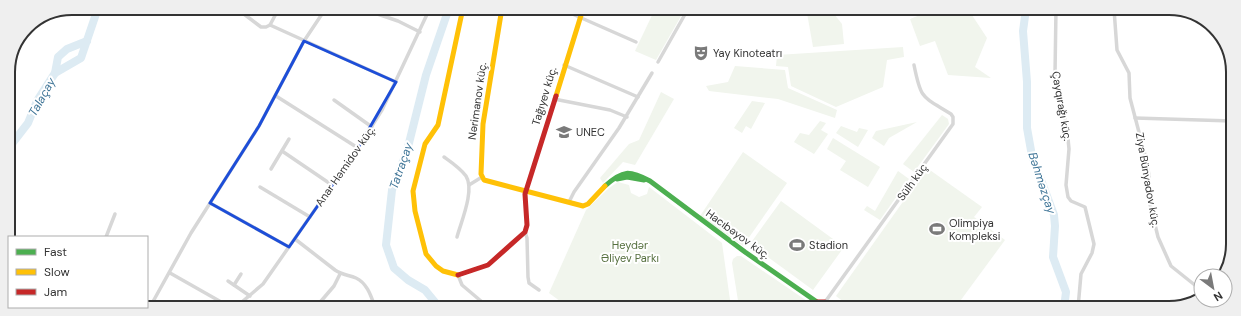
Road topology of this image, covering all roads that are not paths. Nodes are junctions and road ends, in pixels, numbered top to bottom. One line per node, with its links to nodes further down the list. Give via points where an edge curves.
1 (245, 15): 13 (street, via 261,27)
2 (275, 15): 13 (street)
3 (321, 15): 15 (street)
4 (380, 15): 14 (street)
5 (427, 15): 14 (street, Anar Həmidov küç.)
6 (462, 15): 52 (street, via 438,125 425,144 413,191 415,211 426,254 439,268)
7 (501, 15): 35 (street, Nərimanov küç., via 482,128)
8 (575, 15): 12 (street)
9 (685, 15): 17 (street)
10 (1056, 15): 66 (street, Çayqırağı küç., via 1055,74 1067,128 1068,197 1085,207 1094,244 1081,274)
11 (1114, 15): 27 (street, Ziya Bünyadov küç., via 1117,50 1129,74 1130,98)
12 (580, 17): 16 (street); 18 (street, Tağıyev küç.)
13 (270, 25): 15 (street)
14 (420, 32): 21 (street, Anar Həmidov küç.)
15 (304, 41): 21 (street); 22 (street)
16 (636, 42)
17 (658, 62)
18 (564, 65): 23 (street); 24 (street, Tağıyev küç.)
19 (914, 65): 65 (street, Sülh küç, via 921,94 951,114 953,124)
20 (652, 73): 23 (street)
21 (396, 82): 29 (street, Anar Həmidov küç.)
22 (276, 96): 31 (street); 41 (street)
23 (638, 97): 26 (street)
24 (554, 99): 26 (street); 39 (street, Tağıyev küç.)
25 (334, 100): 29 (street)
26 (627, 116): 40 (street, via 574,192)
27 (1135, 118): 28 (street); 54 (street, Ziya Bünyadov küç., via 1158,237 1164,254 1176,271)
28 (1226, 120)
29 (372, 126): 31 (street, Anar Həmidov küç.)
30 (289, 139): 32 (street)
31 (358, 148): 36 (street, Anar Həmidov küç.)
32 (282, 151): 34 (street); 36 (street)
33 (444, 157): 37 (street, via 465,175)
34 (271, 169)
35 (482, 177): 37 (street); 39 (street, via 487,181)
36 (332, 185): 43 (street, Anar Həmidov küç.)
37 (469, 185): 46 (street)
38 (260, 188): 43 (street)
39 (526, 191): 40 (street); 44 (street, Tağıyev küç.)
40 (570, 202): 64 (street, Hacıbəyov küç., via 586,205 612,180 626,172 633,173 648,181)
41 (210, 203): 48 (street); 49 (street)
42 (115, 214): 45 (street)
43 (310, 216): 47 (street, Anar Həmidov küç.)
44 (525, 232): 52 (street, via 492,262); 56 (street, via 529,283)
45 (106, 236)
46 (457, 237)
47 (295, 239): 48 (street, Anar Həmidov küç.); 51 (street)
48 (289, 246): 57 (street, Anar Həmidov küç., via 262,284)
49 (170, 273): 58 (street); 59 (street)
50 (241, 274): 55 (street)
51 (340, 274): 61 (street); 62 (street, via 364,283)
52 (458, 275): 63 (street, via 462,285)
53 (228, 281): 55 (street)
54 (1193, 284)
55 (234, 285): 57 (street)
56 (539, 290)
57 (250, 296): 60 (street, Anar Həmidov küç.)
58 (154, 301)
59 (219, 301)
60 (244, 301)
61 (321, 301)
62 (372, 301)
63 (481, 301)
64 (812, 301)
65 (828, 301)
66 (1079, 301)

